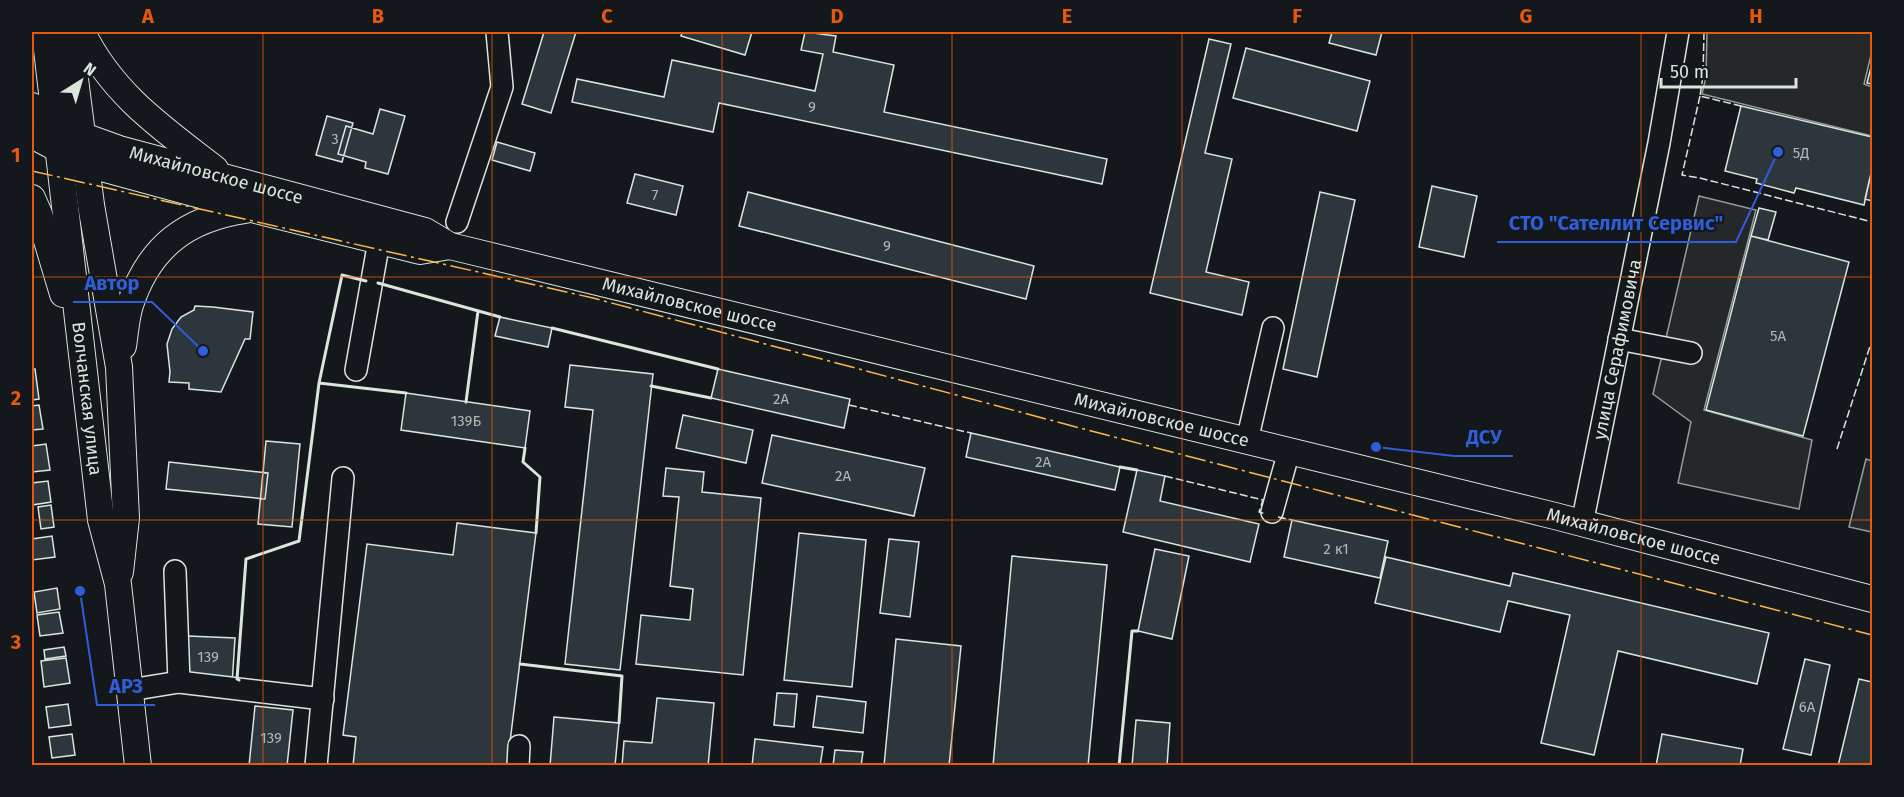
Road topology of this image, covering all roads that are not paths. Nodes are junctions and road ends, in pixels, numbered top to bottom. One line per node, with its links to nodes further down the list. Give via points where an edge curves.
1 (45, 32): 7 (main road, Волчанская улица)
2 (69, 32): 9 (main road, Волчанская улица)
3 (82, 32): 12 (main road, via 114,83 154,122)
4 (497, 32): 15 (street, via 502,87)
5 (1678, 32): 18 (street, улица Серафимовича)
6 (32, 106): 7 (main road, Михайловское шоссе)
7 (54, 118): 9 (main road, Михайловское шоссе); 10 (main road, Волчанская улица)
8 (32, 135): 10 (main road, Михайловское шоссе)
9 (83, 136): 11 (main road, Волчанская улица); 12 (main road, Михайловское шоссе)
10 (59, 149): 11 (main road, Михайловское шоссе); 20 (main road, Волчанская улица)
11 (87, 164): 14 (main road, Михайловское шоссе); 21 (main road, Волчанская улица)
12 (224, 177): 15 (main road, Михайловское шоссе, via 425,231)
13 (32, 198): 20 (main road)
14 (252, 209): 16 (main road, Михайловское шоссе); 21 (main road, via 219,214 197,223 165,245 144,272 129,306)
15 (454, 234): 16 (main road, Михайловское шоссе, via 420,252); 23 (main road, Михайловское шоссе)
16 (379, 241): 22 (street)
17 (1273, 328): 23 (street)
18 (1619, 339): 19 (street); 27 (street, улица Серафимовича)
19 (1690, 353)
20 (82, 358): 29 (main road, Волчанская улица, via 101,520)
21 (119, 367): 29 (main road, Волчанская улица, via 126,518)
22 (356, 370)
23 (1247, 441): 24 (main road, Михайловское шоссе)
24 (1288, 451): 26 (street); 27 (main road, Михайловское шоссе)
25 (342, 478): 33 (street)
26 (1272, 512)
27 (1582, 524): 30 (main road, Михайловское шоссе)
28 (175, 571): 31 (street)
29 (118, 584): 32 (main road, Волчанская улица)
30 (1872, 599)
31 (179, 682): 32 (street); 33 (street)
32 (130, 690): 34 (main road, Волчанская улица)
33 (323, 699): 35 (street)
34 (138, 765)
35 (316, 765)

